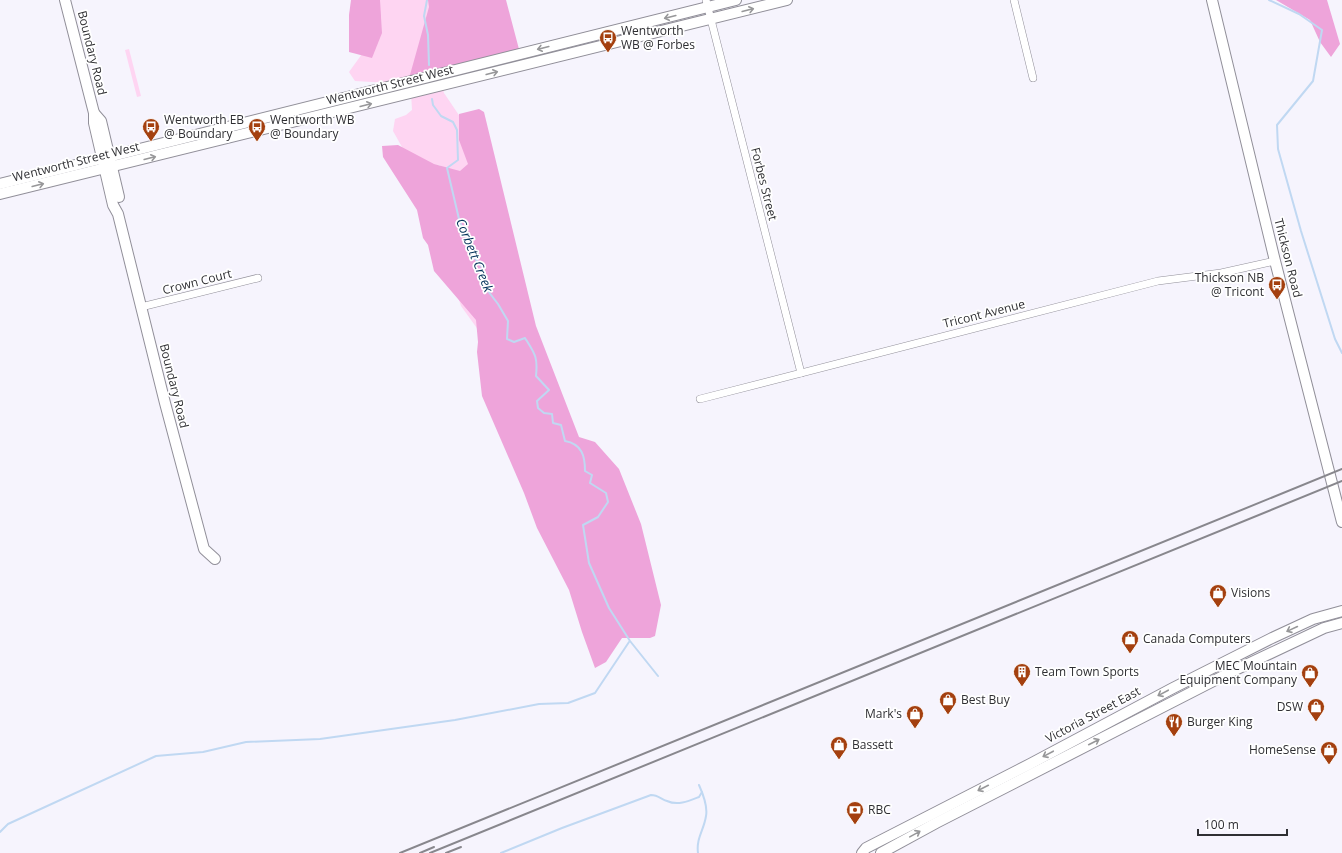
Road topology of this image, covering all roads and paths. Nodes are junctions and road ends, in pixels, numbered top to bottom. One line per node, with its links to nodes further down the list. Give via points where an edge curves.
1 (65, 0): 9 (main road, Boundary Road, via 94,113 94,123)
2 (736, 0): 6 (main road, Wentworth Street West)
3 (787, 0): 7 (main road, Wentworth Street West, one-way to 3)
4 (1014, 0): 8 (street)
5 (1212, 0): 12 (main road, Thickson Road)
6 (707, 4): 7 (street, Forbes Street); 9 (main road, Wentworth Street West, one-way to 9)
7 (711, 19): 9 (main road, Wentworth Street West, one-way to 7); 15 (street, Forbes Street)
8 (1033, 78)
9 (107, 162): 10 (main road, Wentworth Street West); 11 (main road, Wentworth Street West, one-way to 9); 14 (main road, Boundary Road, via 113,206 118,214)
10 (0, 184)
11 (0, 194)
12 (1275, 261): 15 (street, Tricont Avenue, via 1221,273 1158,281); 17 (main road, Thickson Road)
13 (258, 278): 14 (street, Crown Court)
14 (141, 307): 18 (main road, Boundary Road, via 204,549)
15 (801, 373): 16 (street, Tricont Avenue)
16 (700, 399)
17 (1342, 522)
18 (215, 559)
19 (1342, 602): 21 (main road)
20 (1342, 611): 21 (main road, Victoria Street East)
21 (1328, 615): 25 (main road, Victoria Street East, one-way to 25, via 1313,619)
22 (1342, 623): 23 (main road, Victoria Street East)
23 (1324, 628): 24 (main road); 26 (main road, Victoria Street East)
24 (1342, 629)
25 (1252, 648): 26 (main road, via 1250,656 1217,672); 27 (main road, Victoria Street East, one-way to 27, via 866,848)
26 (1216, 680): 28 (main road, Victoria Street East, one-way to 26)
27 (862, 853)
28 (881, 853)

